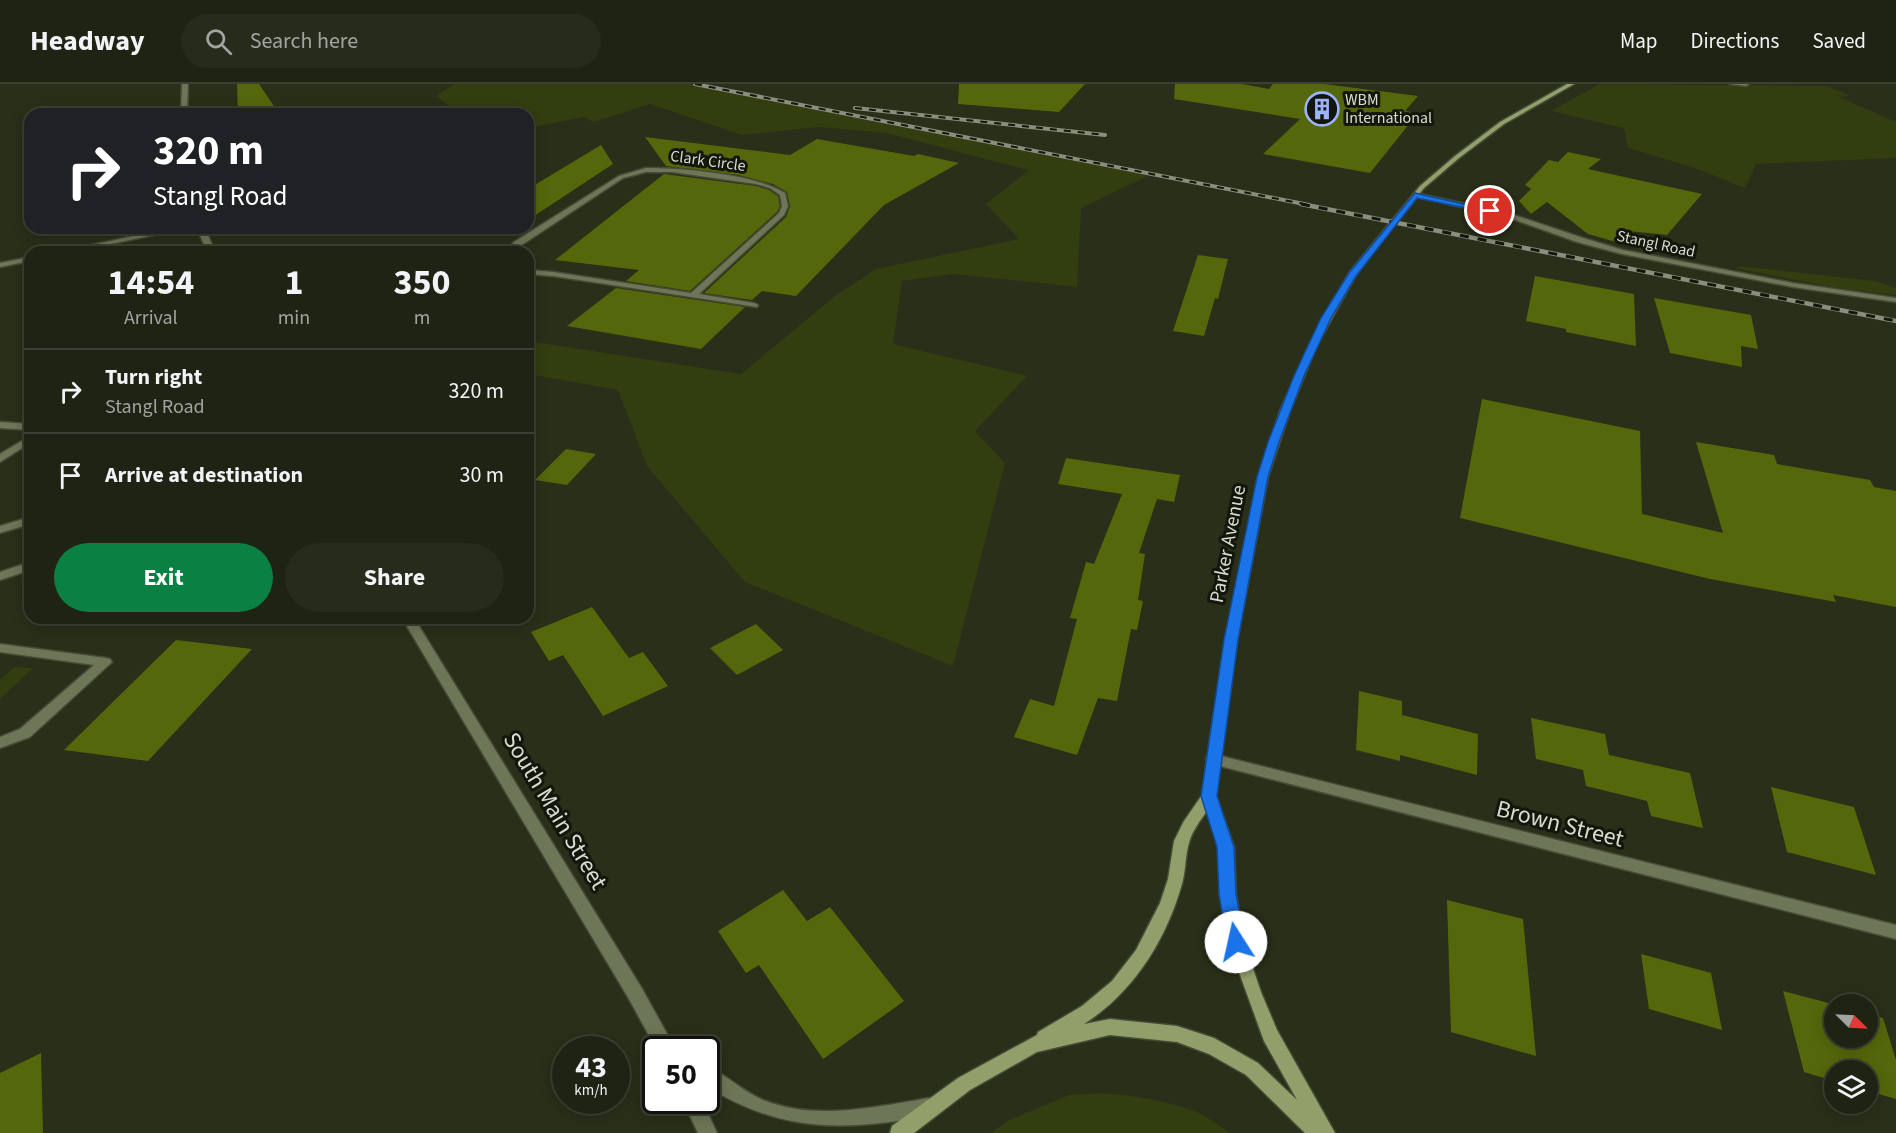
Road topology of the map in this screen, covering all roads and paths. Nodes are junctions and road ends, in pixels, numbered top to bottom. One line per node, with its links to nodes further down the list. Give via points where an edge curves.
1 (184, 84): 5 (street)
2 (1571, 84): 6 (main road, Parker Avenue, via 1486,134)
3 (1733, 84): 4 (street)
4 (1746, 84)
5 (184, 108)
6 (1415, 195): 16 (street, Stangl Road, via 1509,215 1622,252 1815,289); 29 (main road, Parker Avenue, via 1352,275 1313,345 1281,421 1263,477 1231,640)
7 (534, 233): 15 (street, Clark Circle, via 631,173 665,170 716,176 757,182 783,194 786,206 782,214)
8 (153, 234): 10 (street)
9 (532, 234): 11 (street, Clark Circle)
10 (92, 246)
11 (515, 246)
12 (24, 260): 13 (street)
13 (0, 265)
14 (534, 272): 15 (street)
15 (692, 296): 17 (street)
16 (1896, 300)
17 (754, 305)
18 (0, 425): 19 (street)
19 (24, 427)
20 (24, 443): 21 (street)
21 (0, 459)
22 (24, 522): 23 (street)
23 (0, 530)
24 (24, 568): 25 (street)
25 (0, 576)
26 (412, 624): 32 (street, South Main Street)
27 (0, 648): 28 (street, via 106,662 25,733)
28 (0, 744)
29 (1213, 759): 30 (main road, Parker Avenue); 31 (street, Brown Street)
30 (1209, 796): 35 (main road, Parker Avenue, via 1183,836 1175,882 1162,920 1133,968 1089,1012); 42 (main road, Parker Avenue, via 1226,847 1234,932 1253,992 1270,1035)
31 (1896, 932)
32 (658, 1031): 33 (street, South Main Street); 34 (street, South Main Street)
33 (660, 1036)
34 (663, 1036)
35 (1034, 1044): 37 (main road, Parker Avenue); 41 (main road, via 1110,1027 1177,1034 1214,1047 1252,1069)
36 (720, 1084): 37 (street, via 745,1101 784,1115 867,1118)
37 (930, 1107): 40 (main road, Parker Avenue)
38 (698, 1114): 39 (street)
39 (708, 1133)
40 (899, 1133)
41 (1318, 1133)
42 (1326, 1133)

